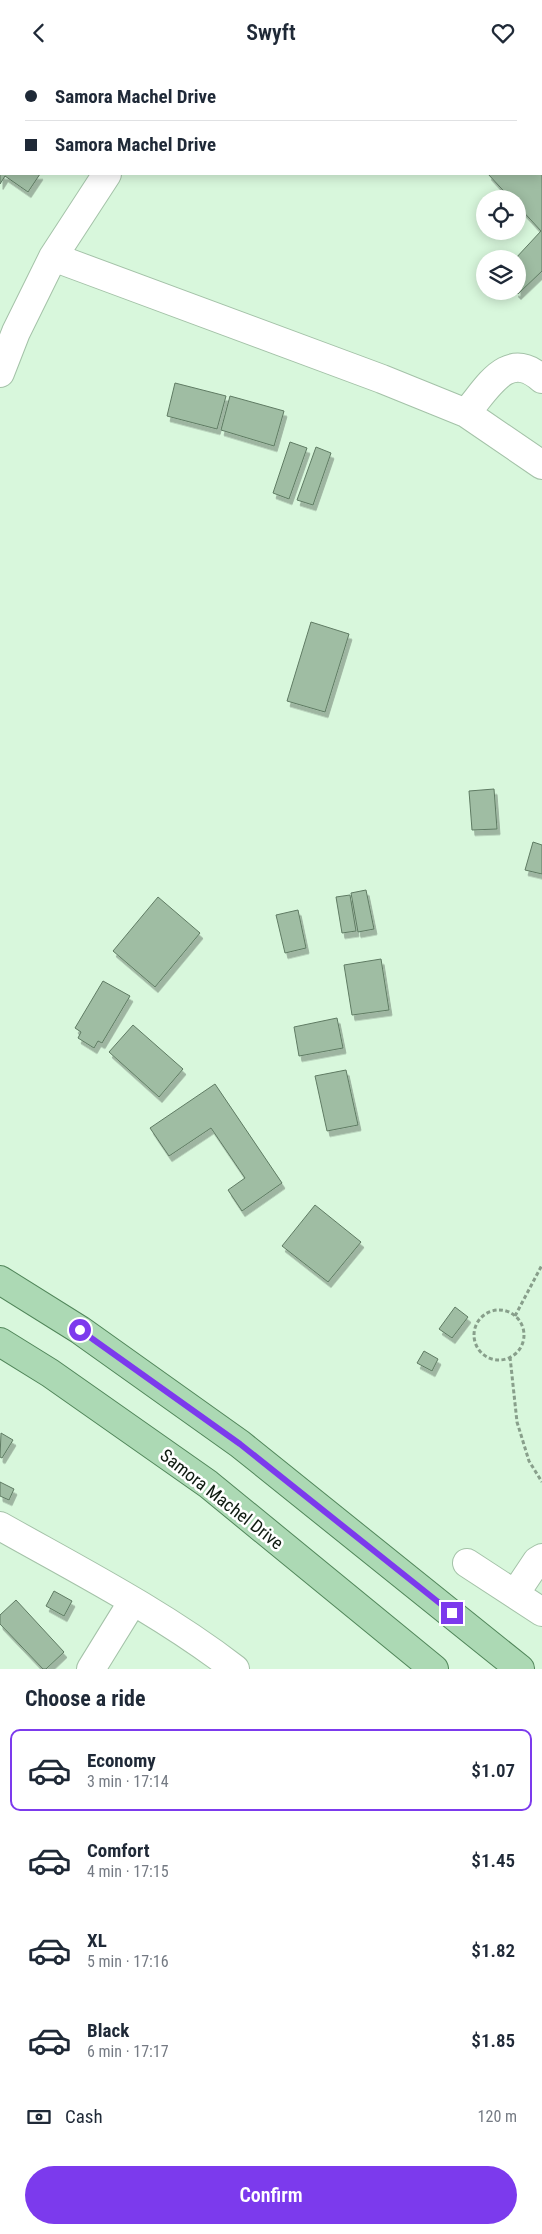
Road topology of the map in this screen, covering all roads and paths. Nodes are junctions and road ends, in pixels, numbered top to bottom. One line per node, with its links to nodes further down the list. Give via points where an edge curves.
1 (106, 175): 2 (street)
2 (53, 257): 3 (street); 6 (street)
3 (8, 328): 4 (street)
4 (0, 373)
5 (542, 379): 6 (street, via 530,370 511,367 499,375)
6 (466, 413): 7 (street)
7 (542, 465)
8 (542, 1265): 10 (path)
9 (0, 1280): 23 (main road, via 80,1330 240,1444)
10 (515, 1316): 12 (path, via 522,1324 523,1343); 12 (path, via 502,1310 487,1312 480,1318 474,1332 476,1346 482,1354 491,1359)
11 (0, 1342): 22 (main road, Samora Machel Drive, via 50,1373 208,1484)
12 (510, 1357): 13 (path, via 517,1422 529,1461)
13 (542, 1482)
14 (0, 1526): 18 (street)
15 (542, 1558): 17 (street)
16 (467, 1563): 17 (street)
17 (515, 1594): 19 (street)
18 (132, 1601): 20 (street); 21 (street)
19 (542, 1612)
20 (91, 1669)
21 (235, 1669)
22 (434, 1669)
23 (520, 1669)

